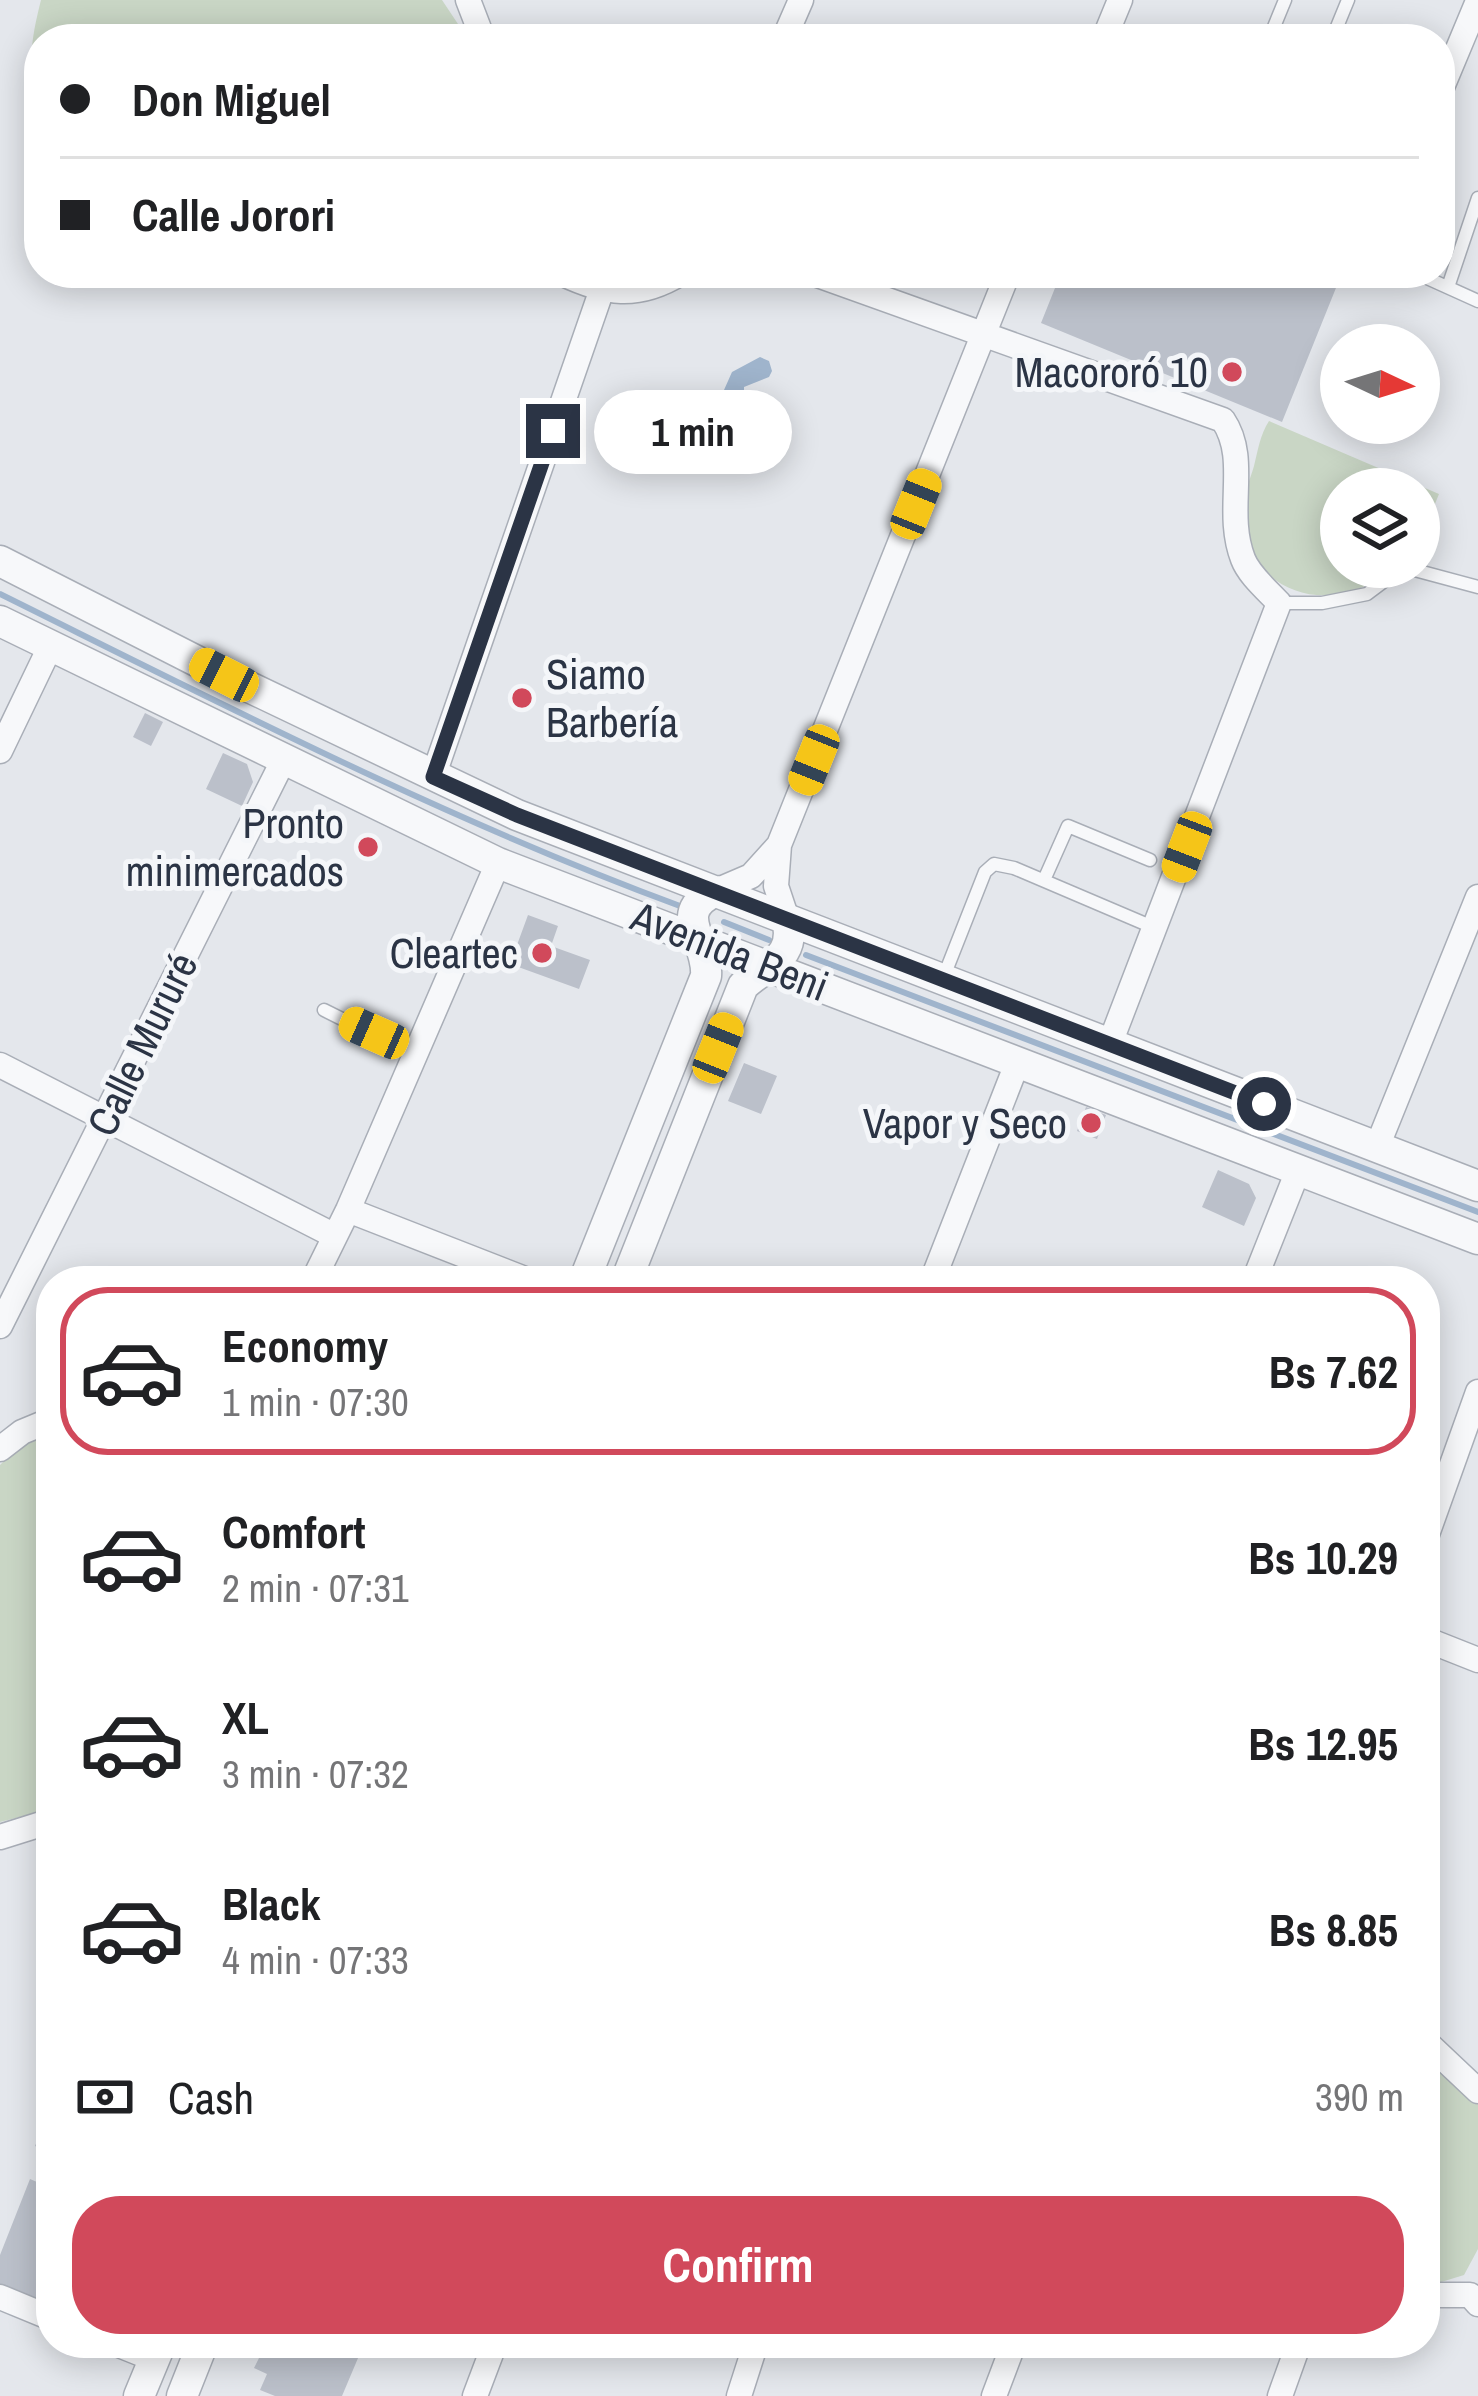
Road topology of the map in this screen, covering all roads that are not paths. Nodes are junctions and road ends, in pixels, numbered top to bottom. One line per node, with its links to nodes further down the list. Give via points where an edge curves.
1 (1478, 1): 2 (street)
2 (1473, 27): 3 (street)
3 (1455, 62)
4 (1478, 198): 5 (lane)
5 (1455, 266)
6 (593, 288): 11 (street)
7 (643, 288): 11 (street)
8 (854, 288): 13 (street)
9 (1002, 288): 13 (street)
10 (1450, 288): 12 (lane)
11 (601, 292): 21 (street)
12 (1478, 301)
13 (983, 334): 16 (street, via 1223,420 1235,439 1232,516 1244,563); 22 (street)
14 (0, 561): 21 (street, Avenida Beni)
15 (1478, 587): 16 (lane, via 1411,569 1367,594)
16 (1279, 603): 29 (street)
17 (0, 621): 18 (street, Avenida Beni)
18 (50, 647): 19 (street); 20 (street, Avenida Beni)
19 (0, 751)
20 (283, 761): 24 (street, Avenida Beni); 40 (street, Calle Mururé)
21 (433, 777): 26 (street, Avenida Beni)
22 (779, 845): 26 (street, via 751,876); 28 (street, via 776,886)
23 (1150, 860): 25 (lane, via 1068,826)
24 (497, 863): 30 (street, Avenida Beni); 37 (street)
25 (1044, 880): 29 (lane); 32 (lane, via 990,867)
26 (716, 891): 28 (street, Avenida Beni); 30 (street, via 694,910)
27 (1478, 897): 41 (street)
28 (787, 919): 31 (street, via 789,945); 32 (street, Avenida Beni)
29 (1156, 928): 36 (street)
30 (697, 938): 31 (street, Avenida Beni); 33 (street, via 706,963)
31 (772, 967): 34 (street, via 743,986); 38 (street, Avenida Beni)
32 (942, 980): 36 (street, Avenida Beni)
33 (697, 996): 34 (street); 49 (street)
34 (734, 1009): 50 (street)
35 (324, 1010): 37 (lane)
36 (1109, 1046): 41 (street, Avenida Beni)
37 (415, 1055): 44 (street)
38 (1018, 1061): 42 (street, Avenida Beni); 51 (street)
39 (0, 1065): 40 (street)
40 (106, 1119): 45 (street); 53 (street, Calle Mururé)
41 (1377, 1147): 43 (street, Avenida Beni)
42 (1299, 1168): 46 (street, Avenida Beni); 52 (street)
43 (1478, 1186)
44 (348, 1210): 45 (street); 48 (street)
45 (333, 1235): 47 (street)
46 (1478, 1239)
47 (320, 1266)
48 (492, 1266)
49 (590, 1266)
50 (632, 1266)
51 (938, 1266)
52 (1260, 1266)
53 (0, 1326)
54 (1478, 1392): 57 (street)
55 (36, 1426): 56 (street)
56 (0, 1449)
57 (1440, 1498)
58 (1440, 1645): 59 (street)
59 (1478, 1660)
60 (36, 1826): 61 (street)
61 (0, 1837)
62 (1440, 2055): 63 (street)
63 (1478, 2091)
64 (1476, 2291): 65 (street)
65 (1440, 2295)
66 (0, 2297): 67 (street)
67 (36, 2312)
68 (154, 2358): 74 (street)
69 (197, 2358): 75 (street)
70 (489, 2358): 76 (street)
71 (751, 2358): 77 (street)
72 (1008, 2358): 78 (street)
73 (1294, 2358): 79 (street)
74 (139, 2396)
75 (182, 2396)
76 (475, 2396)
77 (739, 2396)
78 (994, 2396)
79 (1280, 2396)

